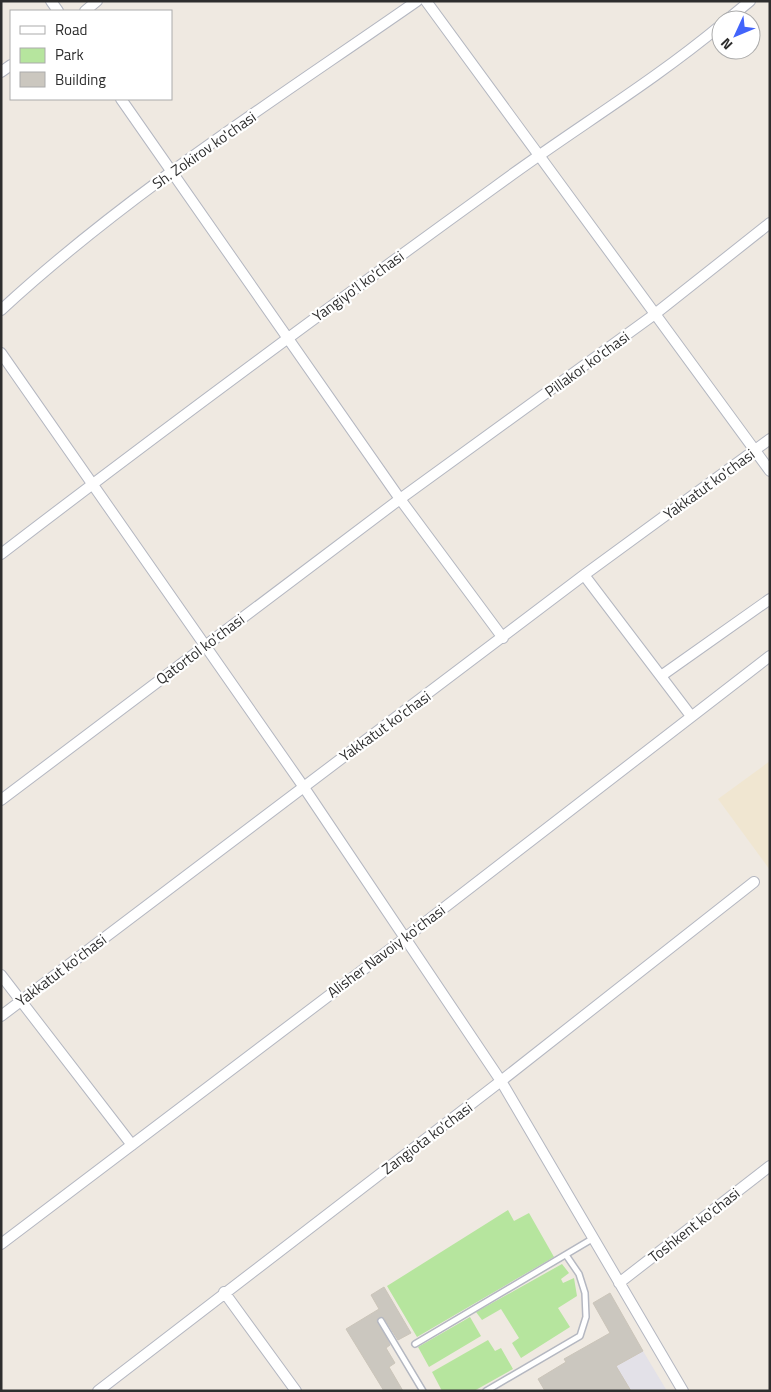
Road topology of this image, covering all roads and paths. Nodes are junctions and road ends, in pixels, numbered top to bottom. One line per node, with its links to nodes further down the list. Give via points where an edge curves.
1 (97, 1): 5 (street)
2 (417, 1): 10 (street, Sh. Zokirov ko'chasi)
3 (426, 1): 9 (street)
4 (750, 1): 6 (street)
5 (86, 10)
6 (739, 10)
7 (711, 33): 9 (street, Yangiyo'l ko'chasi)
8 (122, 100): 10 (street)
9 (538, 155): 13 (street); 14 (street, Yangiyo'l ko'chasi)
10 (172, 171): 12 (street, Sh. Zokirov ko'chasi, via 53,262); 14 (street)
11 (770, 223): 13 (street, Pillakor ko'chasi)
12 (1, 310)
13 (655, 314): 17 (street); 20 (street, Pillakor ko'chasi)
14 (288, 337): 19 (street, Yangiyo'l ko'chasi); 20 (street)
15 (1, 353): 19 (street)
16 (770, 439): 17 (street, Yakkatut ko'chasi)
17 (755, 451): 18 (street); 22 (street, Yakkatut ko'chasi)
18 (770, 471)
19 (94, 483): 21 (street, Yangiyo'l ko'chasi); 25 (street)
20 (400, 499): 24 (street); 25 (street, Qatortol ko'chasi)
21 (1, 554)
22 (584, 575): 24 (street, Yakkatut ko'chasi); 27 (street)
23 (770, 599): 27 (street)
24 (504, 638): 29 (street, Yakkatut ko'chasi)
25 (204, 646): 29 (street); 30 (street, Qatortol ko'chasi)
26 (770, 656): 28 (street, Alisher Navoiy ko'chasi)
27 (661, 676): 28 (street)
28 (690, 716): 32 (street, Alisher Navoiy ko'chasi)
29 (303, 786): 32 (street); 34 (street, Yakkatut ko'chasi)
30 (1, 800)
31 (754, 882): 36 (street, Zangiota ko'chasi)
32 (405, 938): 36 (street); 37 (street, Alisher Navoiy ko'chasi)
33 (1, 976): 34 (street)
34 (21, 1001): 35 (street, Yakkatut ko'chasi); 37 (street)
35 (1, 1016)
36 (501, 1081): 39 (street); 43 (street, Zangiota ko'chasi)
37 (132, 1145): 40 (street, Alisher Navoiy ko'chasi)
38 (770, 1166): 42 (street, Toshkent ko'chasi)
39 (592, 1239): 41 (lane); 42 (street)
40 (1, 1244)
41 (566, 1255): 45 (lane); 49 (lane, via 579,1274 585,1293 586,1317 580,1336)
42 (619, 1284): 50 (street)
43 (224, 1292): 46 (street, Zangiota ko'chasi); 47 (street)
44 (382, 1321): 48 (lane)
45 (415, 1344)
46 (98, 1391)
47 (296, 1391)
48 (423, 1391)
49 (486, 1391)
50 (683, 1391)

